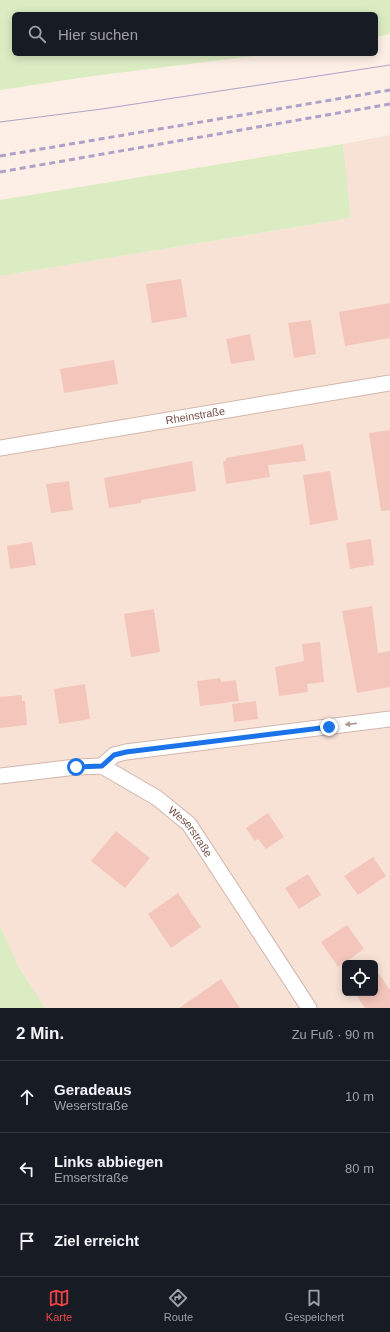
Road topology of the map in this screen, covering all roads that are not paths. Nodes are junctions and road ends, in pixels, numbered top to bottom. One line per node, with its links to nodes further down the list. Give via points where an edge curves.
1 (390, 383): 2 (street, Rheinstraße)
2 (0, 448)
3 (390, 719): 4 (street, one-way to 4, via 120,754 114,755)
4 (102, 766): 5 (street); 6 (street, Weserstraße, via 157,798 190,824)
5 (0, 776)
6 (310, 1008)

